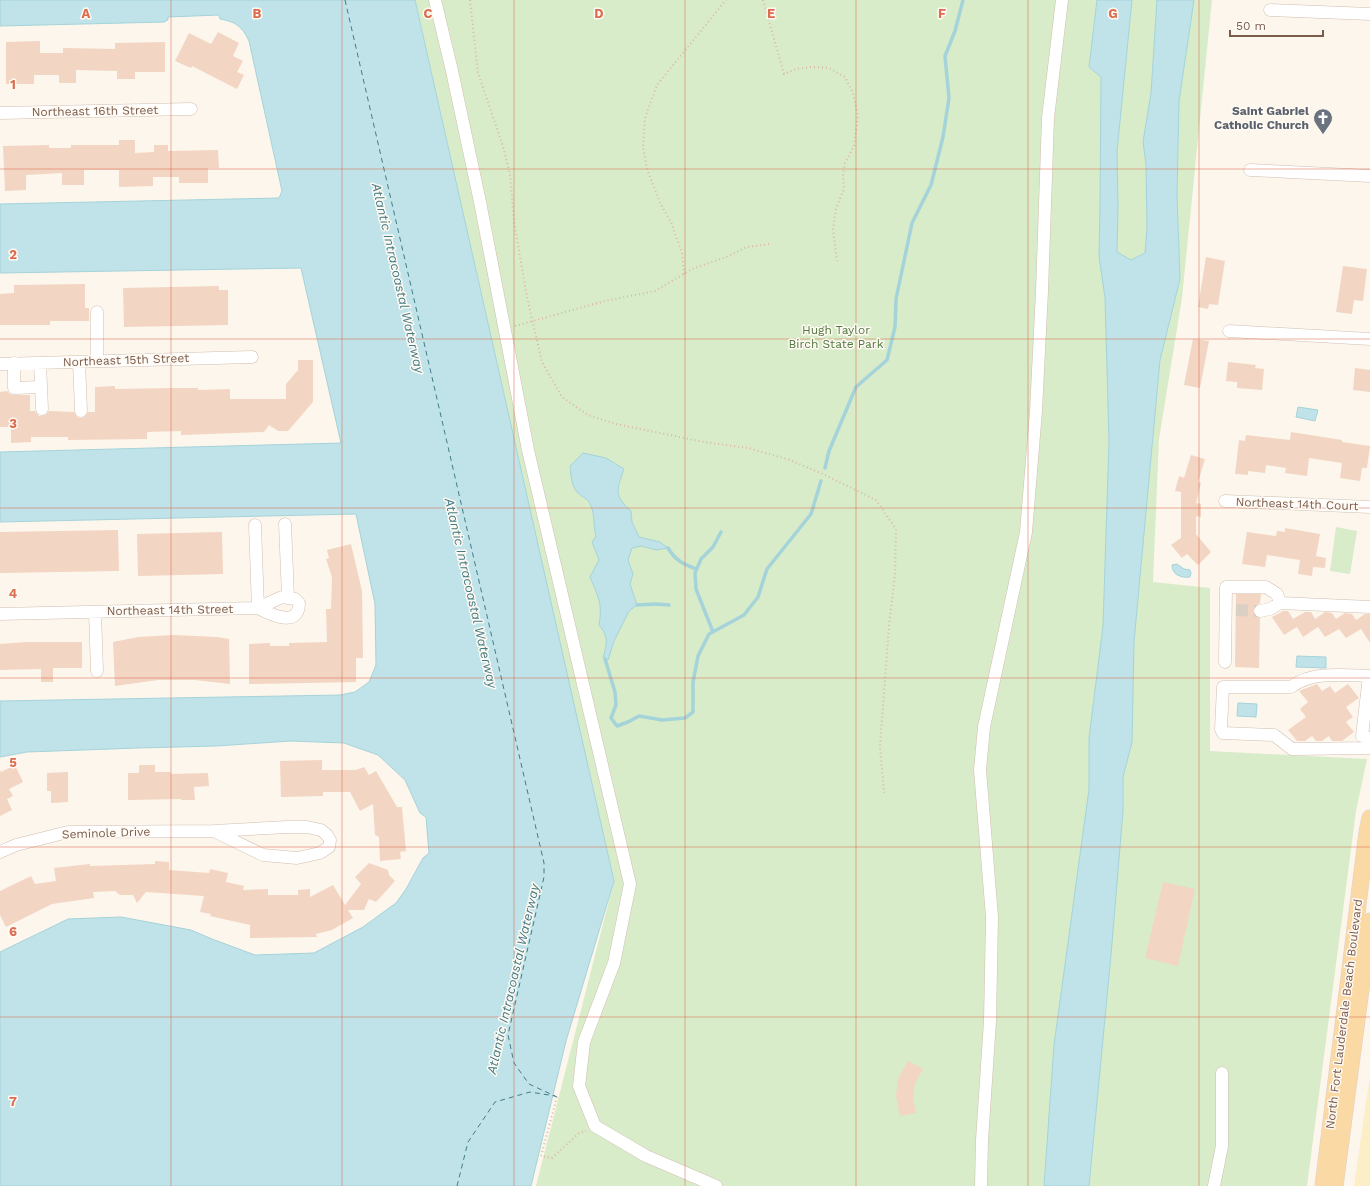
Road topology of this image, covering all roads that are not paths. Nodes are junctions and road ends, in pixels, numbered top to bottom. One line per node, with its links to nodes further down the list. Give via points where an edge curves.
1 (435, 0): 41 (street, via 478,194 528,450 630,884 614,963 584,1042 579,1086 595,1126 646,1156)
2 (1062, 0): 42 (street, via 1048,118 1036,411 1026,532 984,727 980,770 992,917 990,1021)
3 (1270, 10): 4 (street)
4 (1370, 14)
5 (191, 109): 6 (street, Northeast 16th Street)
6 (0, 113)
7 (1250, 170): 8 (street)
8 (1370, 176)
9 (97, 312): 13 (street)
10 (1229, 331): 11 (street)
11 (1370, 339)
12 (252, 357): 13 (street, Northeast 15th Street)
13 (97, 361): 15 (street, Northeast 15th Street)
14 (40, 362): 15 (street, Northeast 15th Street); 16 (street, Northeast 15th Street); 18 (street)
15 (79, 362): 20 (street)
16 (14, 363): 17 (street, Northeast 15th Street); 18 (street, via 14,388)
17 (0, 364)
18 (41, 387): 19 (street)
19 (42, 409)
20 (82, 411)
21 (1225, 502): 22 (street, Northeast 14th Court)
22 (1370, 507)
23 (284, 524): 25 (street)
24 (255, 525): 28 (street)
25 (288, 597): 28 (street, via 273,600); 28 (street, via 299,603 296,614 289,618 283,619)
26 (1280, 603): 27 (street); 29 (street); 32 (street, via 1277,594 1266,587 1226,586 1231,610)
27 (1370, 607)
28 (258, 608): 30 (street, Northeast 14th Street)
29 (1260, 611)
30 (95, 612): 31 (street, Northeast 14th Street); 33 (street)
31 (0, 614)
32 (1225, 662)
33 (97, 671)
34 (1370, 738): 35 (street, via 1362,736 1370,676 1329,675 1299,681 1290,687 1223,687 1223,733 1274,735 1292,749)
35 (1370, 748)
36 (1370, 818): 44 (main road, North Fort Lauderdale Beach Boulevard)
37 (214, 831): 37 (street, Seminole Drive, via 262,855 297,858 320,853 329,847 330,840 321,830 307,827); 38 (street, Seminole Drive, via 68,832 16,845)
38 (0, 852)
39 (1370, 921): 45 (main road, North Fort Lauderdale Beach Boulevard)
40 (1222, 1073): 43 (street, via 1222,1146)
41 (716, 1186)
42 (981, 1186)
43 (1214, 1186)
44 (1323, 1186)
45 (1335, 1186)

